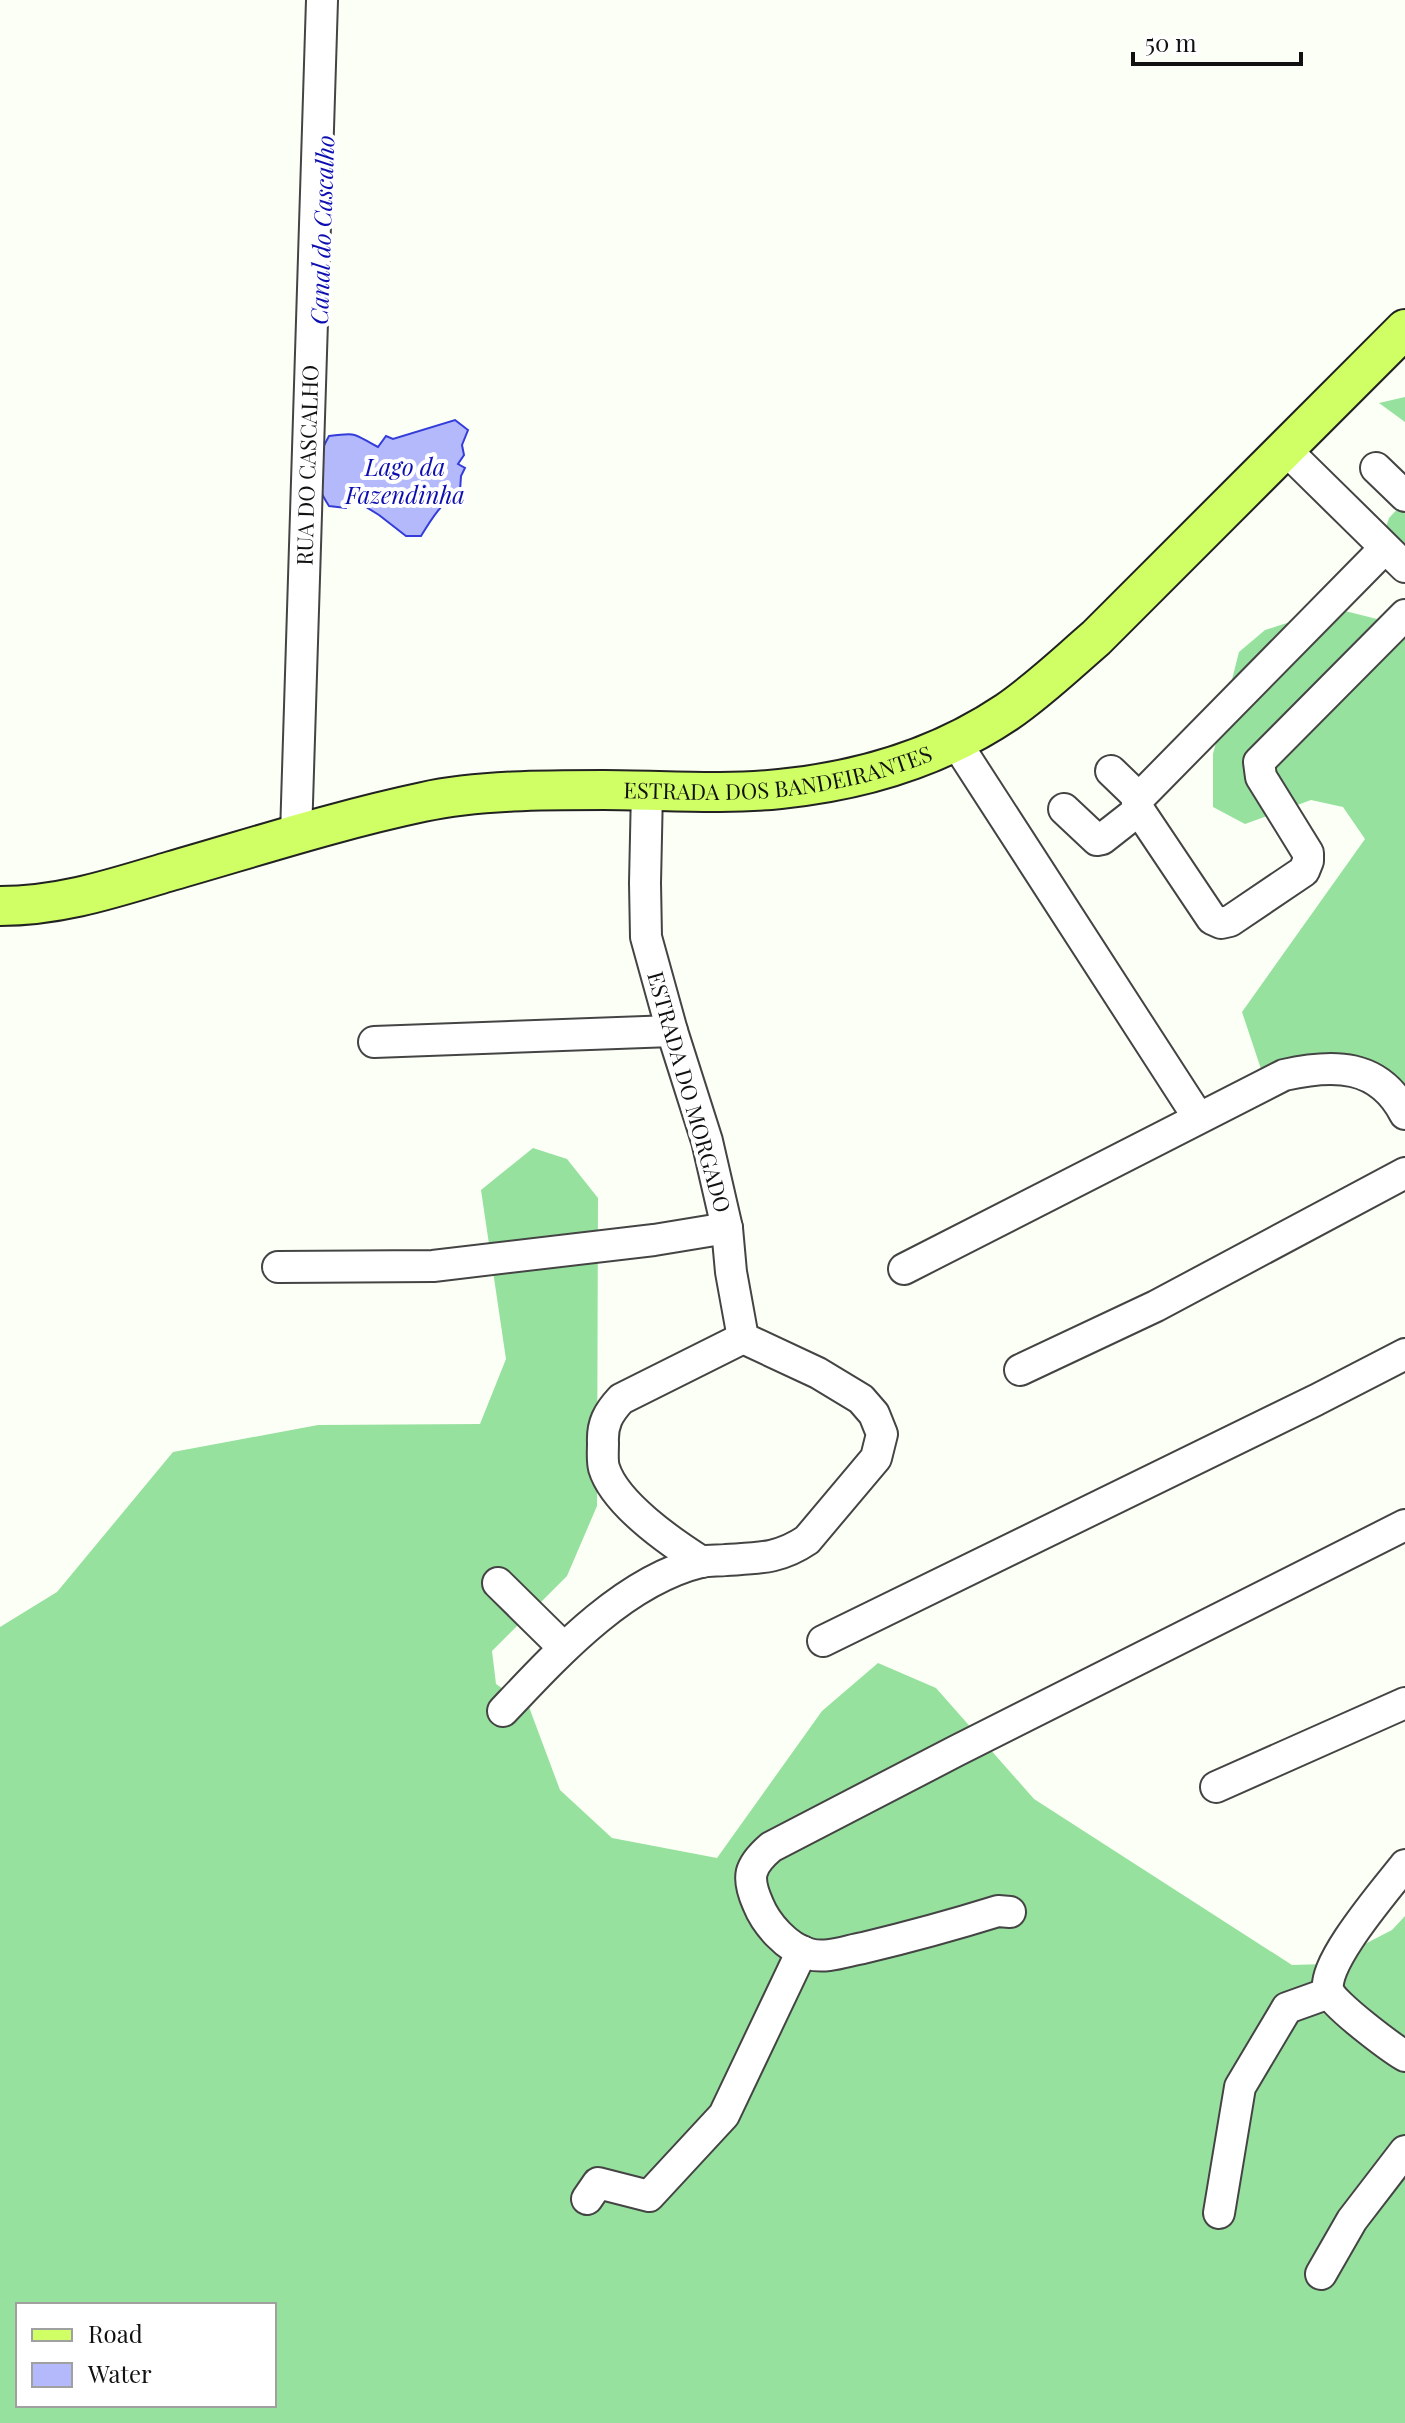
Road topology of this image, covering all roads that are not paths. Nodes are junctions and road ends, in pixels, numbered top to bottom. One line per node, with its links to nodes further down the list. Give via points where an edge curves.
1 (322, 0): 13 (street, RUA DO CASCALHO)
2 (1405, 329): 3 (main road, ESTRADA DOS BANDEIRANTES)
3 (1285, 449): 6 (street); 8 (main road, ESTRADA DOS BANDEIRANTES, via 1096,638 1041,686)
4 (1376, 468): 5 (street)
5 (1405, 496)
6 (1395, 558): 11 (street)
7 (1405, 615): 11 (street, via 1259,762 1261,777 1308,853 1304,871 1221,923 1212,919)
8 (964, 736): 10 (main road, ESTRADA DOS BANDEIRANTES, via 839,781 778,789); 18 (street)
9 (1111, 771): 11 (street)
10 (647, 790): 13 (main road, ESTRADA DOS BANDEIRANTES, via 549,790 427,801); 15 (street, ESTRADA DO MORGADO, via 646,937)
11 (1139, 804): 12 (street, via 1097,840)
12 (1064, 809)
13 (296, 835): 14 (main road, ESTRADA DOS BANDEIRANTES, via 72,900)
14 (0, 906)
15 (672, 1031): 16 (street); 20 (street, ESTRADA DO MORGADO, via 707,1141)
16 (374, 1042)
17 (1404, 1108): 18 (street, via 1368,1076 1346,1068 1284,1075)
18 (1206, 1113): 22 (street)
19 (1405, 1173): 25 (street, via 1156,1306)
20 (727, 1228): 21 (street, via 433,1266); 23 (street, ESTRADA DO MORGADO)
21 (278, 1267)
22 (904, 1269)
23 (743, 1338): 27 (street, via 621,1399 608,1412 603,1438 604,1466 613,1487 670,1542); 27 (street, via 861,1399 882,1434 876,1458 807,1540 773,1558)
24 (1405, 1354): 29 (street)
25 (1020, 1370)
26 (1405, 1525): 37 (street, via 771,1847 751,1871 750,1888 762,1915)
27 (702, 1562): 30 (street, via 631,1594)
28 (498, 1583): 30 (street)
29 (823, 1641)
30 (564, 1648): 32 (street)
31 (1405, 1703): 33 (street)
32 (503, 1711)
33 (1216, 1787)
34 (1405, 1865): 35 (street)
35 (1393, 1899): 38 (street, via 1360,1921 1327,1982)
36 (1010, 1912): 37 (street, via 833,1955)
37 (802, 1951): 41 (street, via 724,2115 649,2196 598,2183)
38 (1329, 1993): 39 (street); 42 (street, via 1287,2008 1240,2087)
39 (1405, 2056)
40 (1405, 2151): 43 (street, via 1352,2220)
41 (587, 2199)
42 (1219, 2213)
43 (1321, 2274)

